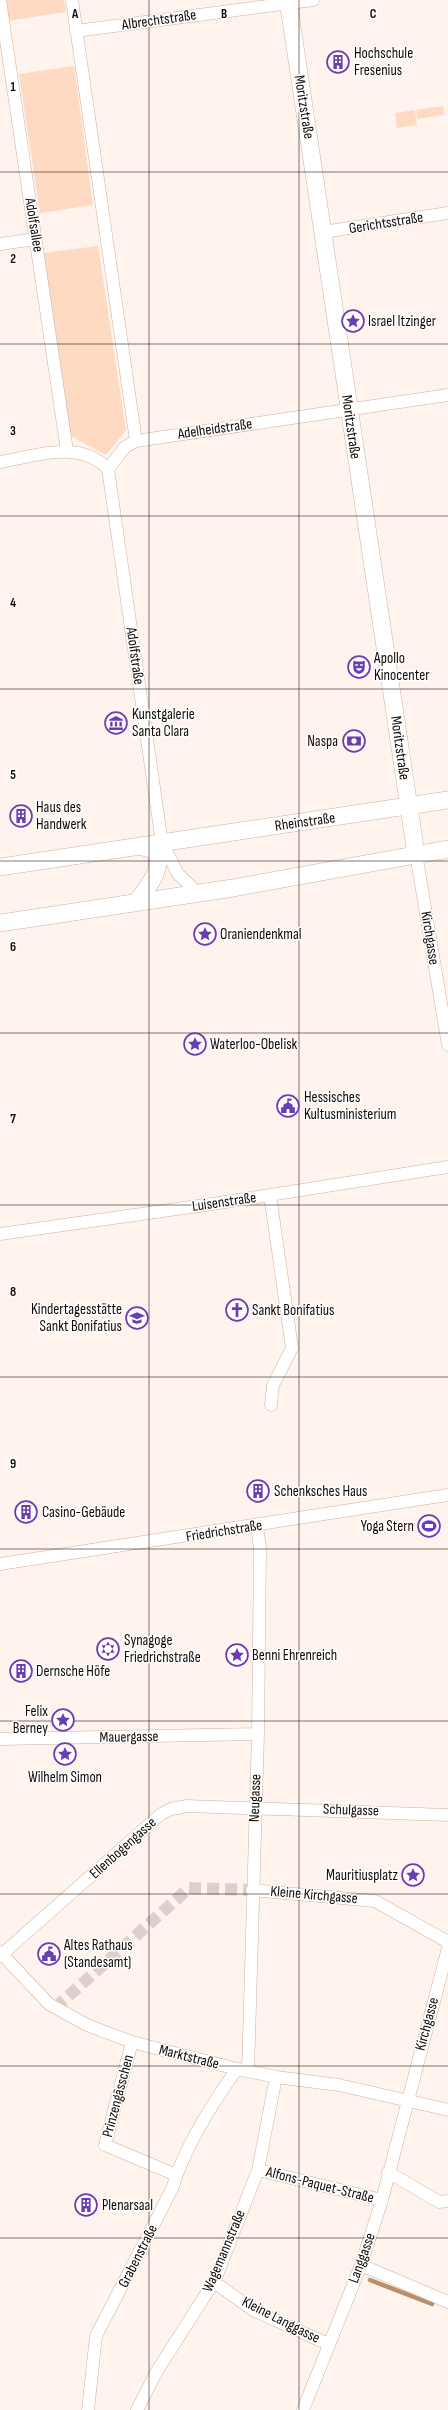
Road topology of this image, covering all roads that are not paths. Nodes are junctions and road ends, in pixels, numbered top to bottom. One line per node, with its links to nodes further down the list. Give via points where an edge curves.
1 (0, 0): 6 (street, Adolfsallee)
2 (72, 0): 5 (street)
3 (313, 0): 4 (street, Albrechtstraße)
4 (288, 2): 5 (street, Albrechtstraße); 8 (main road, Moritzstraße)
5 (76, 31): 13 (street)
6 (3, 43): 9 (street, Adolfsallee)
7 (448, 213): 8 (street, Gerichtsstraße)
8 (323, 232): 12 (main road, Moritzstraße)
9 (36, 239): 10 (street); 14 (street, Adolfsallee)
10 (0, 244)
11 (448, 396): 12 (street, Adelheidstraße)
12 (349, 410): 13 (street, Adelheidstraße); 18 (main road, Moritzstraße)
13 (136, 441): 16 (street, Adelheidstraße, via 125,446)
14 (67, 451): 15 (street); 16 (street, via 89,455)
15 (0, 462)
16 (108, 469): 19 (street, Adolfstraße)
17 (448, 800): 18 (main road, Rheinstraße)
18 (409, 806): 19 (main road, Rheinstraße); 22 (main road, Moritzstraße)
19 (162, 843): 20 (main road, Rheinstraße); 24 (street, via 178,874)
20 (140, 846): 23 (main road, Rheinstraße); 25 (main road, via 154,850 158,865 155,875)
21 (448, 849): 22 (main road)
22 (416, 854): 24 (main road); 27 (street, Kirchgasse)
23 (0, 867)
24 (198, 893): 25 (main road)
25 (136, 902): 26 (main road)
26 (0, 923)
27 (448, 1045)
28 (448, 1167): 29 (street, Luisenstraße)
29 (270, 1195): 30 (street, Luisenstraße); 31 (street, via 292,1348 273,1385)
30 (0, 1234)
31 (271, 1404)
32 (448, 1495): 33 (street, Friedrichstraße)
33 (257, 1526): 34 (street, Friedrichstraße); 35 (street, Neugasse, via 260,1548)
34 (0, 1564)
35 (258, 1734): 36 (street, Mauergasse); 37 (street, Neugasse)
36 (0, 1739)
37 (254, 1807): 38 (street, Schulgasse); 39 (street, Neugasse); 42 (street, Ellenbogengasse, via 187,1806 170,1809 161,1814)
38 (448, 1815)
39 (252, 1890): 40 (street, Kleine Kirchgasse, via 375,1901); 44 (street, Neugasse)
40 (448, 1942)
41 (448, 1948): 46 (street, Kirchgasse)
42 (1, 1954): 43 (street, Marktstraße, via 49,2004 87,2025)
43 (132, 2042): 44 (street, Marktstraße); 50 (street, Prinzengässchen, via 105,2145)
44 (243, 2070): 45 (street, Marktstraße); 50 (street, Grabenstraße, via 212,2104)
45 (276, 2077): 46 (street, Marktstraße, via 340,2085); 48 (street, Wagemannstraße)
46 (406, 2100): 47 (street, Marktstraße); 49 (street, Langgasse)
47 (448, 2110)
48 (258, 2170): 51 (street, Alfons-Paquet-Straße); 54 (street, Wagemannstraße)
49 (388, 2172): 51 (street, Langgasse); 52 (street, via 439,2202)
50 (176, 2176): 57 (street, Grabenstraße, via 172,2189 96,2336)
51 (382, 2200): 53 (street, Langgasse)
52 (448, 2201)
53 (361, 2265): 55 (street); 56 (street, Langgasse)
54 (214, 2282): 56 (street, Kleine Langgasse, via 253,2310); 58 (street, Wagemannstraße, via 157,2372)
55 (448, 2302)
56 (328, 2344): 59 (street, Langgasse)
57 (88, 2410)
58 (137, 2410)
59 (303, 2410)

